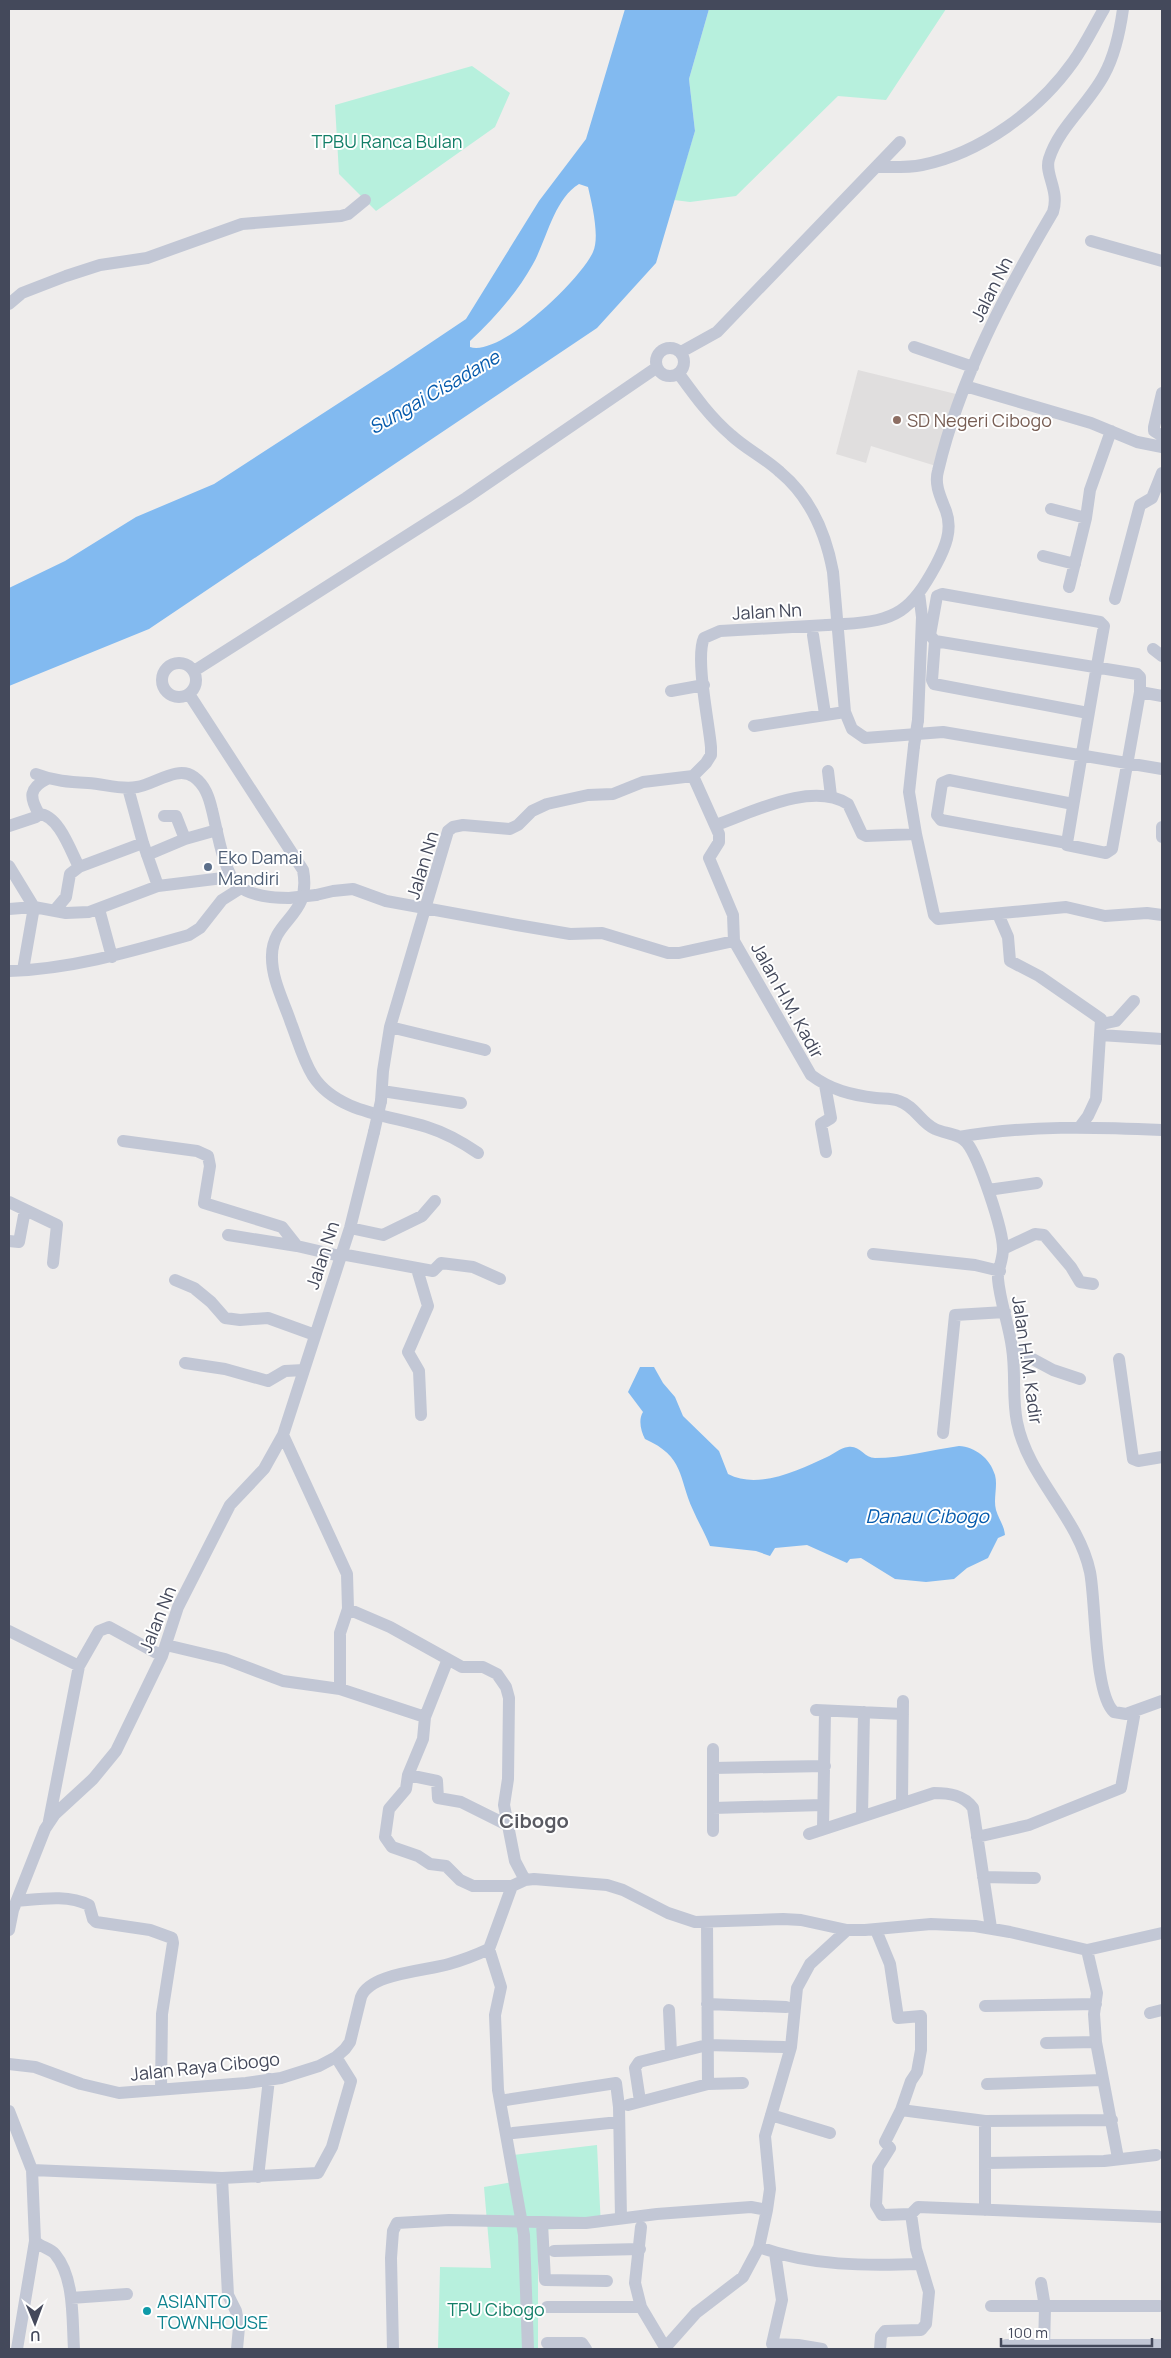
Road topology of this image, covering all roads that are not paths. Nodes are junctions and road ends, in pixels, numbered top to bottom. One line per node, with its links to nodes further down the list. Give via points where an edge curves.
1 (1104, 9): 4 (street, via 1073,62 1017,120 949,158 920,166)
2 (1122, 9): 11 (street, Jalan Nn, via 1120,32 1103,76 1049,158 1056,198 1053,212 999,307)
3 (900, 142): 4 (street)
4 (876, 167): 10 (street, via 717,332)
5 (365, 200): 8 (street, via 341,216 242,224 146,258 100,265 22,293)
6 (1091, 241): 7 (street)
7 (1162, 261)
8 (9, 304)
9 (914, 347): 11 (street)
10 (681, 352): 12 (street, via 666,347 656,357); 13 (street, via 684,366)
11 (973, 366): 14 (street, Jalan Nn)
12 (656, 368): 13 (street, via 666,376); 30 (street, via 466,498)
13 (679, 374): 36 (street, via 706,412 731,436 779,470 809,504 832,564)
14 (965, 386): 16 (street); 25 (street, Jalan Nn, via 937,472 938,489 947,512 948,540)
15 (1162, 393): 17 (street, via 1154,427 1154,431)
16 (1111, 431): 18 (street); 21 (street, via 1090,490)
17 (1162, 436)
18 (1162, 448)
19 (1162, 473): 26 (street, via 1152,498 1140,505)
20 (1051, 509): 21 (street)
21 (1086, 518): 23 (street)
22 (1043, 556): 23 (street)
23 (1075, 564): 24 (street)
24 (1069, 587)
25 (919, 592): 31 (street, Jalan Nn, bridge, via 906,608 892,617 869,623 711,634 701,644); 54 (street, bridge, via 922,617 918,720 910,792)
26 (1115, 599)
27 (813, 635): 38 (street)
28 (935, 642): 29 (street); 29 (street, via 930,635 937,596 942,594 1100,622 1104,626); 37 (street, via 934,684)
29 (1096, 668): 33 (street, via 1137,674 1141,680); 37 (street)
30 (194, 671): 34 (street, via 196,684); 34 (street, via 179,662 164,671 162,680 171,695 180,697)
31 (704, 685): 32 (street); 44 (street, Jalan Nn, via 710,755)
32 (671, 691)
33 (1140, 692): 35 (street); 41 (street)
34 (188, 694): 88 (street, via 303,870 305,892 300,906 275,939 272,954 274,974 314,1077 347,1104 446,1134)
35 (1162, 696)
36 (845, 712): 38 (street); 40 (street, via 852,729 865,738 943,732)
37 (1088, 713): 40 (street)
38 (825, 714): 39 (street)
39 (754, 726)
40 (1081, 755): 41 (street); 47 (street)
41 (1127, 763): 42 (street); 57 (street, via 1112,849 1106,853)
42 (1162, 769)
43 (828, 771): 46 (street)
44 (693, 776): 50 (street); 65 (street, Jalan Nn, via 642,782 613,794 588,795 547,804 510,829 453,827 445,838)
45 (128, 788): 48 (street, via 70,784 42,776 32,795); 53 (street, via 151,784 173,774 190,774 202,784 208,795); 58 (street)
46 (831, 796): 50 (street, via 797,797); 54 (street, via 848,804 862,834 866,836)
47 (1073, 804): 57 (street); 57 (street, via 949,780 942,783 937,815 941,820)
48 (39, 814): 51 (street, via 36,818); 60 (street, via 48,817 58,828)
49 (164, 816): 56 (street, via 176,816)
50 (716, 825): 71 (street, via 719,842 709,858 732,915)
51 (9, 826)
52 (1162, 827): 55 (street)
53 (217, 830): 56 (street); 61 (street)
54 (916, 834): 69 (street, via 935,917 942,920)
55 (1162, 837)
56 (185, 839): 58 (street)
57 (1067, 843)
58 (145, 849): 60 (street); 62 (street)
59 (9, 866): 64 (street)
60 (79, 867): 67 (street, via 70,874 66,897)
61 (232, 877): 62 (street); 63 (street)
62 (158, 886): 68 (street)
63 (242, 888): 65 (street, Jalan H.M. Kadir, bridge, via 278,898 353,889 386,901); 72 (street, via 222,900 195,932)
64 (34, 907): 66 (street); 67 (street); 73 (street)
65 (427, 907): 71 (street, Jalan H.M. Kadir, via 570,934 602,933 668,953); 76 (street, Jalan Nn)
66 (9, 909)
67 (55, 910): 68 (street, via 80,913)
68 (100, 910): 72 (street)
69 (998, 914): 70 (street, via 1066,907 1105,916); 77 (street, via 1008,938 1010,961 1099,1016)
70 (1162, 915)
71 (734, 941): 80 (street, Jalan H.M. Kadir, via 806,1068)
72 (112, 957): 73 (street)
73 (23, 970): 74 (street)
74 (9, 971)
75 (1134, 1001): 77 (street, via 1116,1021)
76 (390, 1028): 79 (street); 81 (street, Jalan Nn)
77 (1101, 1029): 78 (street); 83 (street, via 1096,1099)
78 (1162, 1039)
79 (485, 1050)
80 (826, 1086): 85 (street, Jalan H.M. Kadir, via 841,1092 900,1101 916,1111 931,1128); 87 (street, via 831,1118 821,1124)
81 (382, 1096): 82 (street); 94 (street, Jalan Nn, bridge)
82 (461, 1103)
83 (1079, 1128): 84 (street); 85 (street, via 1003,1130)
84 (1162, 1130)
85 (959, 1137): 90 (street, Jalan H.M. Kadir, via 967,1142)
86 (123, 1141): 97 (street, via 196,1151 208,1156 210,1166 204,1203 285,1228 292,1242)
87 (826, 1152)
88 (478, 1153)
89 (1037, 1183): 90 (street)
90 (988, 1190): 98 (street, Jalan H.M. Kadir)
91 (435, 1201): 94 (street, via 422,1216 383,1235)
92 (9, 1202): 93 (street)
93 (26, 1210): 96 (street, via 19,1242); 101 (street, via 57,1225)
94 (350, 1228): 100 (street, Jalan Nn)
95 (228, 1235): 97 (street)
96 (9, 1242)
97 (298, 1246): 100 (street)
98 (1003, 1248): 103 (street, Jalan H.M. Kadir); 106 (street, via 1035,1234 1044,1235 1080,1282)
99 (873, 1254): 103 (street, via 975,1265)
100 (341, 1255): 102 (street); 108 (street, Jalan Nn)
101 (53, 1263)
102 (417, 1269): 104 (street, via 433,1272 441,1263 473,1267); 114 (street, via 428,1306 408,1352 419,1371)
103 (1000, 1271): 107 (street, Jalan H.M. Kadir, via 998,1280)
104 (500, 1279)
105 (175, 1280): 108 (street, via 194,1288 226,1318 268,1318)
106 (1093, 1284)
107 (1005, 1312): 109 (street, Jalan H.M. Kadir); 115 (street, via 955,1315)
108 (314, 1335): 112 (street, Jalan Nn)
109 (1012, 1348): 113 (street, via 1053,1370); 125 (street, Jalan H.M. Kadir, via 1015,1411 1022,1438 1040,1479 1066,1517 1086,1558 1107,1703 1114,1712 1126,1714)
110 (1119, 1359): 117 (street, via 1133,1459)
111 (184, 1363): 112 (street, via 224,1368 268,1381 285,1371)
112 (304, 1370): 116 (street, Jalan Nn)
113 (1080, 1379)
114 (421, 1415)
115 (943, 1433)
116 (283, 1435): 118 (street, via 347,1574); 120 (street, Jalan Nn, via 264,1469 230,1505 178,1607)
117 (1162, 1457)
118 (348, 1609): 121 (street, via 390,1627); 123 (street, via 340,1633)
119 (9, 1631): 122 (street)
120 (164, 1651): 122 (street, via 109,1627 99,1631); 123 (street, via 225,1659 283,1681); 136 (street, Jalan Nn, via 116,1751)
121 (448, 1659): 127 (street); 137 (street, via 462,1667 483,1668 497,1674 506,1687 509,1698 508,1779 504,1805)
122 (79, 1666): 136 (street)
123 (340, 1689): 127 (street)
124 (1162, 1701): 125 (street, Jalan H.M. Kadir)
125 (1135, 1711): 141 (street, via 1121,1788 1029,1825)
126 (864, 1712): 129 (street, via 820,1710); 132 (street, via 903,1707); 135 (street)
127 (425, 1717): 131 (street, via 423,1739)
128 (713, 1749): 130 (street)
129 (825, 1766): 130 (street); 133 (street)
130 (713, 1768): 134 (street)
131 (408, 1774): 137 (street, via 437,1781 438,1798 461,1802); 145 (street, via 406,1789 389,1809 385,1837 392,1847 430,1864 446,1866 460,1880 473,1886)
132 (902, 1803): 135 (street); 141 (street, via 934,1793 963,1799 973,1808)
133 (823, 1805): 134 (street); 138 (street)
134 (713, 1808): 139 (street)
135 (862, 1816): 138 (street)
136 (49, 1822): 146 (street, Jalan Nn)
137 (508, 1826): 144 (street, via 514,1861)
138 (823, 1829): 140 (street)
139 (714, 1831)
140 (810, 1834)
141 (977, 1837): 142 (street)
142 (983, 1877): 143 (street); 148 (street)
143 (1035, 1878)
144 (525, 1880): 145 (street); 147 (street, via 607,1885 684,1919)
145 (512, 1886): 153 (street)
146 (13, 1906): 149 (street, Jalan Nn); 172 (street, via 64,1899 85,1903 91,1907 92,1918 96,1922 150,1930 172,1938 162,2023)
147 (707, 1922): 150 (street, via 801,1920); 155 (street)
148 (990, 1928): 151 (street, via 931,1924); 154 (street)
149 (9, 1930)
150 (847, 1930): 151 (street); 176 (street, via 810,1964 801,1978 793,2007 791,2047)
151 (876, 1930): 174 (street, via 890,1964 898,2018 921,2016 917,2072)
152 (1162, 1933): 154 (street)
153 (489, 1949): 165 (street, Jalan Raya Cibogo, via 456,1962 371,1984 361,1997 350,2042); 193 (street, via 501,1990 495,2016 498,2090)
154 (1087, 1950): 156 (street, via 1097,1987)
155 (707, 2004): 158 (street); 162 (street)
156 (1096, 2004): 157 (street); 160 (street)
157 (985, 2006)
158 (786, 2007)
159 (669, 2010): 164 (street)
160 (1096, 2042): 161 (street); 168 (street)
161 (1046, 2043)
162 (707, 2045): 163 (street); 164 (street); 170 (street)
163 (784, 2047)
164 (671, 2053): 170 (street, via 635,2065 634,2103)
165 (336, 2057): 167 (street, Jalan Raya Cibogo, via 294,2075); 186 (street, via 351,2081 332,2147 318,2172)
166 (9, 2064): 172 (street, Jalan Raya Cibogo, via 35,2066 107,2092)
167 (269, 2079): 172 (street, Jalan Raya Cibogo); 186 (street)
168 (1102, 2080): 171 (street); 177 (street)
169 (742, 2083): 170 (street)
170 (708, 2084)
171 (987, 2084)
172 (161, 2089)
173 (506, 2100): 179 (street, via 616,2083)
174 (901, 2110): 178 (street); 190 (street, via 885,2142 890,2148 878,2167 876,2205 882,2215)
175 (9, 2111): 185 (street)
176 (771, 2115): 181 (street); 188 (street, via 765,2136 770,2189)
177 (1112, 2120): 178 (street); 183 (street)
178 (985, 2121): 184 (street)
179 (619, 2122): 180 (street); 192 (street)
180 (513, 2133)
181 (830, 2133)
182 (1156, 2155): 183 (street)
183 (1118, 2158): 184 (street)
184 (985, 2163): 189 (street)
185 (32, 2170): 187 (street); 196 (street)
186 (258, 2177): 187 (street)
187 (222, 2178): 217 (street, via 228,2295 239,2327)
188 (767, 2210): 192 (street, via 733,2208); 197 (street)
189 (985, 2210): 190 (street, via 918,2207); 191 (street)
190 (911, 2214): 201 (street)
191 (1162, 2217)
192 (621, 2218): 194 (street, via 586,2223)
193 (521, 2222): 194 (street); 218 (street, via 449,2220 397,2223 393,2231 391,2258); 219 (street)
194 (542, 2223): 202 (street, via 545,2280)
195 (641, 2227): 198 (street)
196 (35, 2241): 205 (street, via 53,2252 59,2260); 215 (street)
197 (759, 2246): 200 (street); 221 (street, via 743,2277 696,2313)
198 (640, 2249): 199 (street); 208 (street, via 634,2275)
199 (554, 2251)
200 (775, 2253): 201 (street, via 861,2266); 222 (street, via 782,2300 772,2344)
201 (920, 2264): 223 (street, via 929,2292 925,2328 885,2331 881,2336)
202 (607, 2281)
203 (1042, 2283): 209 (street)
204 (127, 2294): 205 (street)
205 (71, 2298): 216 (street)
206 (991, 2306): 209 (street)
207 (1160, 2306): 209 (street)
208 (641, 2307): 210 (street); 221 (street)
209 (1045, 2307): 214 (street)
210 (547, 2308)
211 (547, 2343): 220 (street, via 582,2343)
212 (1006, 2345): 214 (street)
213 (1162, 2345): 214 (street)
214 (1044, 2347)
215 (17, 2349)
216 (74, 2349)
217 (238, 2349)
218 (393, 2349)
219 (528, 2349)
220 (586, 2349)
221 (665, 2349)
222 (822, 2349)
223 (880, 2349)

